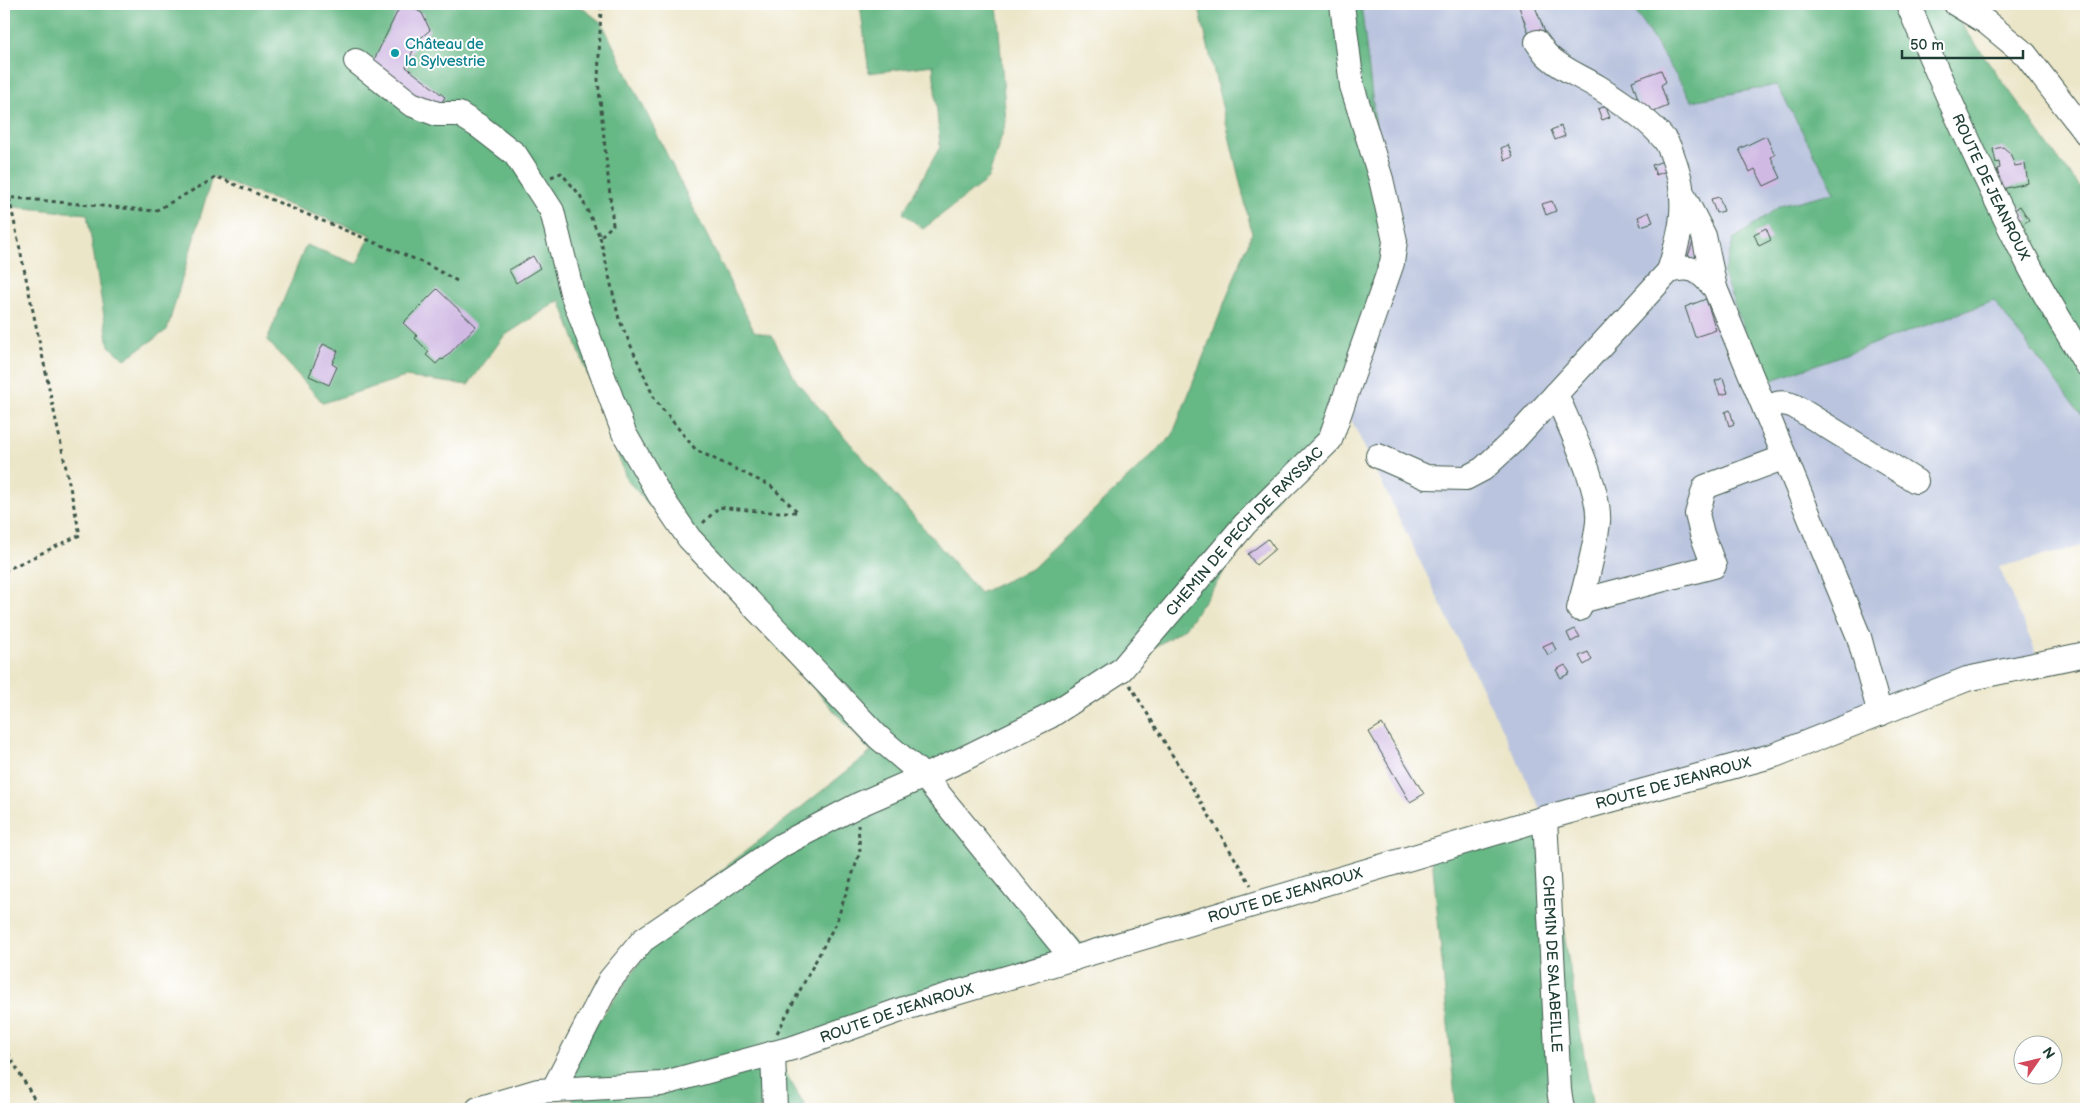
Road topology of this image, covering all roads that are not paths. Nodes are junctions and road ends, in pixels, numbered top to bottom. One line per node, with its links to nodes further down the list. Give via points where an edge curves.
1 (1342, 4): 18 (street, CHEMIN DE PECH DE RAYSSAC, via 1352,86 1381,179 1395,241 1392,263 1330,440 1245,524 1120,670 1050,716)
2 (1908, 4): 10 (street, ROUTE DE JEANROUX, via 1988,183 2032,271)
3 (1956, 4): 6 (street, via 1986,22 2025,54)
4 (1537, 42): 7 (street, via 1549,58 1604,91 1663,137 1669,145)
5 (356, 61): 18 (street, via 411,104 437,114 458,114 515,154 552,211 572,292 624,433 659,494 688,538 878,737)
6 (2086, 133)
7 (1683, 193): 8 (street, via 1679,239); 9 (street, via 1704,236)
8 (1669, 271): 9 (street, via 1683,267 1699,271); 11 (street)
9 (1716, 288): 12 (street)
10 (2086, 364)
11 (1556, 394): 13 (street, via 1512,442 1483,469 1466,478 1426,477); 14 (street, via 1592,482 1597,503 1598,522 1580,605 1714,566 1697,514 1705,487)
12 (1765, 409): 14 (street); 15 (street, via 1784,401)
13 (1378, 456)
14 (1785, 456): 17 (street, via 1859,637)
15 (1916, 481)
16 (2086, 654): 17 (street, ROUTE DE JEANROUX, via 1968,679)
17 (1880, 714): 19 (street, ROUTE DE JEANROUX, via 1775,755)
18 (924, 776): 20 (street); 22 (street, CHEMIN DE PECH DE RAYSSAC, via 858,805 782,845 644,940 610,980)
19 (1545, 818): 20 (street, ROUTE DE JEANROUX); 25 (street, CHEMIN DE SALABEILLE)
20 (1073, 959): 21 (street, ROUTE DE JEANROUX, via 912,1006)
21 (773, 1054): 22 (street, ROUTE DE JEANROUX, via 661,1084); 24 (street)
22 (543, 1097): 23 (street, ROUTE DE JEANROUX)
23 (478, 1109)
24 (775, 1109)
25 (1562, 1109)

